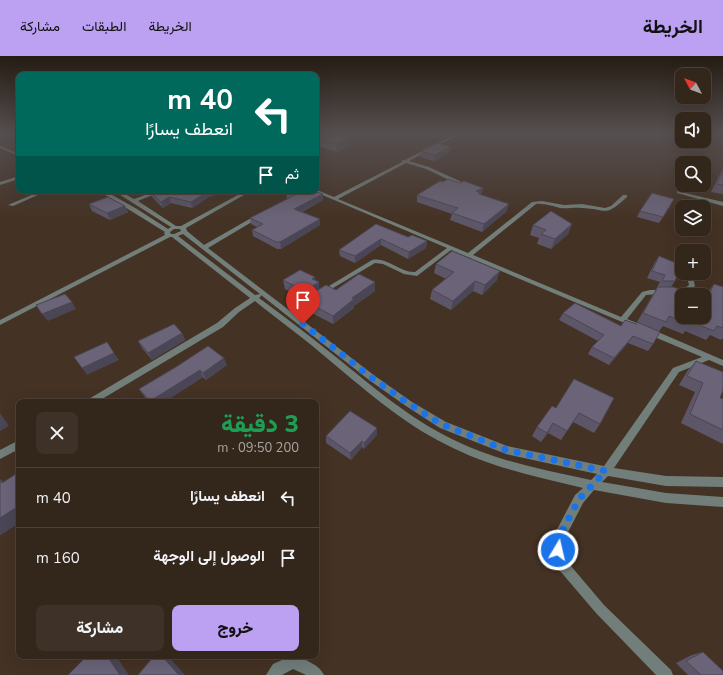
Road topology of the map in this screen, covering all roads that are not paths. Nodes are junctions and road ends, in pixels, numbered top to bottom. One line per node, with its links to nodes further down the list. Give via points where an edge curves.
1 (403, 162): 4 (street, via 423,166 440,176); 14 (street)
2 (16, 178): 3 (street)
3 (0, 184)
4 (469, 187)
5 (679, 192): 16 (street)
6 (319, 193): 14 (street)
7 (38, 194): 17 (street)
8 (107, 194): 13 (street)
9 (152, 194): 15 (street)
10 (244, 194): 19 (street)
11 (123, 195): 13 (street); 15 (street)
12 (625, 196): 23 (street, via 611,210 606,211 580,206 564,207 538,201)
13 (115, 198): 20 (street)
14 (334, 199): 22 (street)
15 (134, 201): 20 (street)
16 (723, 204)
17 (11, 205)
18 (264, 213): 21 (street)
19 (183, 230): 20 (street); 21 (street)
20 (172, 233): 26 (street); 28 (street)
21 (203, 248): 26 (street)
22 (451, 248): 23 (street); 25 (street, via 415,275 374,261)
23 (469, 255): 27 (street)
24 (691, 280): 27 (street, via 692,286 684,292 644,294)
25 (318, 295)
26 (258, 296): 31 (street, via 220,325); 34 (street, via 409,404 443,425 506,450); 36 (street, via 367,386 433,434 494,461)
27 (622, 320): 29 (street)
28 (0, 323)
29 (710, 356): 30 (street); 34 (street, via 676,370)
30 (723, 362)
31 (95, 399)
32 (16, 446): 33 (street)
33 (0, 455)
34 (606, 471): 35 (street, via 666,481); 36 (street)
35 (723, 482)
36 (592, 485): 37 (street, via 687,501); 40 (street, via 579,499 558,539 559,561 600,609)
37 (723, 502)
38 (273, 675): 39 (street, via 278,669 293,662)
39 (317, 675)
40 (666, 675)

